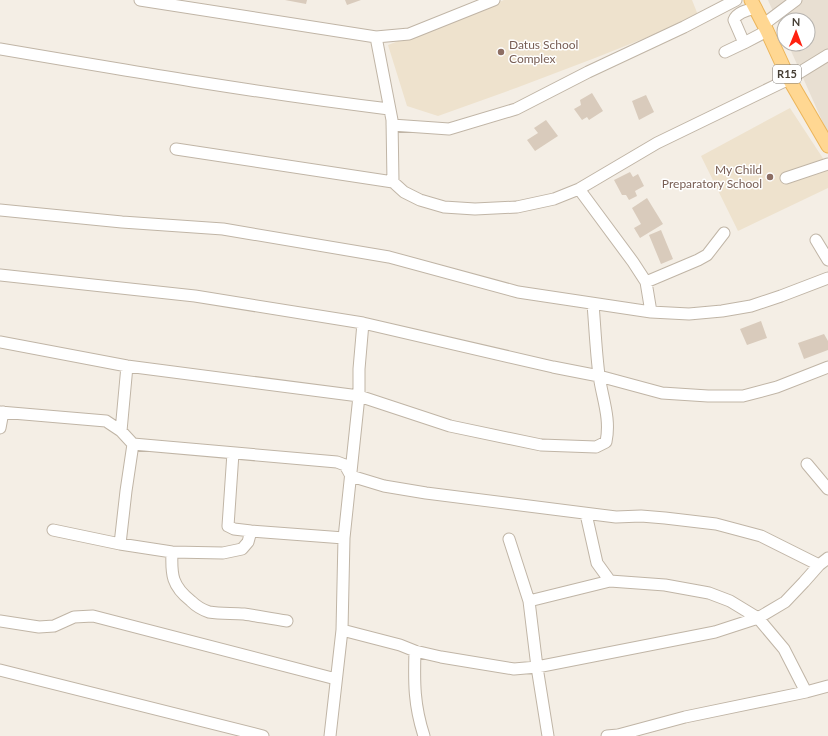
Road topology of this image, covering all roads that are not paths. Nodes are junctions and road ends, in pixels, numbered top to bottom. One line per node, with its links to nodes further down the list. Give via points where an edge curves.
1 (140, 0): 7 (street)
2 (494, 0): 7 (street, via 409,34)
3 (736, 0): 14 (street, via 516,109 449,129)
4 (796, 0): 6 (street)
5 (753, 4): 6 (main road, R15); 8 (street, via 737,14 734,20)
6 (766, 27): 8 (street); 12 (main road, R15)
7 (376, 37): 13 (street)
8 (744, 43): 10 (street)
9 (0, 49): 13 (street, via 324,101)
10 (725, 52)
11 (828, 55): 12 (street)
12 (789, 79): 15 (main road, R15); 20 (street, via 657,143)
13 (389, 109): 14 (street)
14 (392, 125): 19 (street)
15 (828, 146)
16 (176, 149): 19 (street)
17 (828, 164): 18 (street)
18 (786, 178)
19 (393, 182): 20 (street, via 404,192 420,200 444,207 474,209 517,207 554,199)
20 (579, 189): 27 (street)
21 (0, 210): 28 (street, via 231,230 389,257 518,292)
22 (724, 233): 27 (street, via 706,255)
23 (816, 240): 24 (street)
24 (828, 260)
25 (0, 274): 30 (street, via 195,296)
26 (828, 278): 29 (street, via 751,306 689,314)
27 (646, 282): 29 (street)
28 (593, 304): 29 (street); 34 (street)
29 (650, 312)
30 (364, 323): 34 (street); 35 (street)
31 (0, 342): 32 (street)
32 (127, 366): 35 (street); 38 (street)
33 (828, 367): 34 (street, via 777,387 743,396 662,393)
34 (599, 376): 35 (street, via 607,409 608,434 606,442 596,447 541,446 490,436 450,426)
35 (359, 396): 42 (street)
36 (2, 412): 37 (street); 38 (street, via 106,421)
37 (0, 428)
38 (121, 431): 39 (street)
39 (133, 444): 40 (street); 49 (street)
40 (233, 453): 42 (street, via 337,462 345,465); 46 (street, via 228,526)
41 (807, 464): 43 (street)
42 (352, 476): 44 (street, via 384,486 426,493); 47 (street)
43 (828, 489)
44 (586, 514): 51 (street, via 641,516 716,524 761,536); 52 (street, via 597,563)
45 (53, 530): 49 (street)
46 (251, 531): 47 (street); 50 (street, via 248,542 242,549 223,553)
47 (344, 538): 57 (street)
48 (509, 538): 53 (street)
49 (120, 544): 50 (street)
50 (172, 552): 56 (street, via 175,581 180,592 197,606 208,612 242,614)
51 (824, 561): 54 (street, via 785,602)
52 (610, 581): 53 (street); 54 (street, via 665,585 709,593 730,601)
53 (529, 601): 59 (street)
54 (758, 618): 59 (street, via 715,632); 63 (street, via 784,649)
55 (0, 621): 61 (street, via 39,627 54,626 74,617 93,616)
56 (286, 622)
57 (342, 630): 58 (street); 61 (street)
58 (415, 651): 59 (street, via 514,669); 66 (street, via 415,698)
59 (537, 667): 67 (street)
60 (0, 670): 64 (street)
61 (336, 679): 65 (street)
62 (828, 686): 63 (street)
63 (806, 692): 68 (street)
64 (263, 736)
65 (330, 736)
66 (424, 736)
67 (548, 736)
68 (607, 736)

